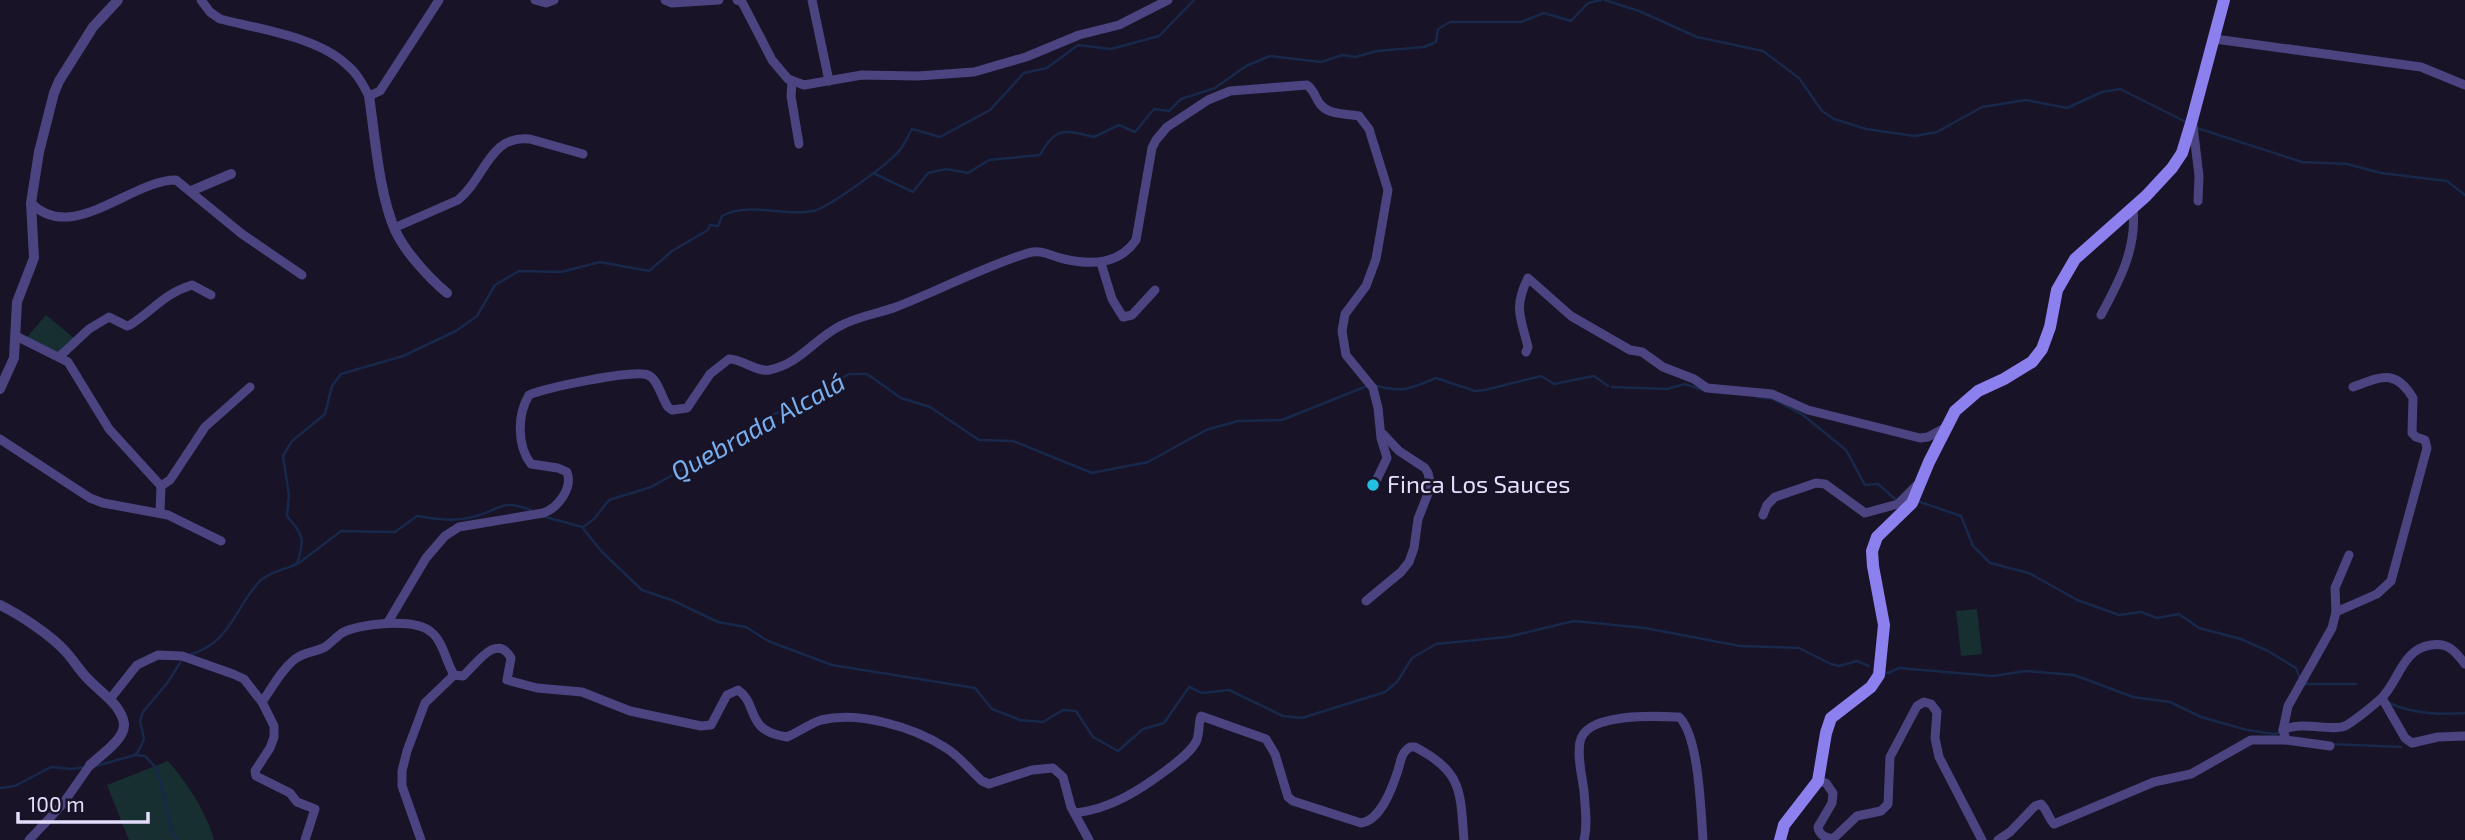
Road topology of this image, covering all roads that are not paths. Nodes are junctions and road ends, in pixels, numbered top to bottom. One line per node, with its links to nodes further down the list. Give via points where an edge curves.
1 (118, 0): 23 (street, via 93,27 59,81 39,152)
2 (201, 0): 16 (street, via 220,19 332,53 355,73)
3 (439, 0): 16 (street, via 380,90)
4 (535, 0): 5 (street)
5 (554, 0)
6 (666, 0): 7 (street)
7 (719, 0)
8 (812, 0): 14 (street)
9 (1168, 0): 14 (street, via 1119,25 974,72 871,74)
10 (2224, 0): 12 (main road)
11 (740, 1): 13 (street, via 772,60)
12 (2215, 39): 15 (street, via 2421,67); 17 (main road)
13 (792, 82): 14 (street); 18 (street)
14 (829, 82)
15 (2465, 85)
16 (369, 96): 25 (street)
17 (2192, 120): 22 (street); 24 (main road, via 2172,168)
18 (799, 144)
19 (583, 154): 25 (street, via 530,139 504,143 472,189 458,200)
20 (231, 174): 21 (street)
21 (191, 191): 23 (street, via 180,182 164,181 80,217 51,217); 27 (street, via 242,234)
22 (2198, 201)
23 (31, 203): 32 (street, via 34,258 18,297)
24 (2133, 208): 31 (street, via 2135,227 2125,271); 38 (main road, via 2066,271 2042,349 2032,362 1978,391 1955,411)
25 (394, 228): 29 (street, via 427,277)
26 (1101, 263): 28 (street, via 1123,317 1132,316); 39 (street, via 1128,250 1136,240 1154,142 1167,127 1208,100 1242,88 1300,83 1311,88 1329,111 1359,116 1373,138 1388,190 1376,259 1366,286 1345,314 1342,331 1346,355 1373,388); 51 (street, via 1063,259 1041,251 1029,253 851,321 792,363 762,370 729,359 710,374 687,408 668,407 654,380 645,374 531,393 524,407 523,453 531,464 567,472 569,485 557,505 543,513 459,527 445,536 426,558)
27 (302, 275)
28 (1155, 290)
29 (447, 293)
30 (211, 295): 34 (street, via 192,285 156,303 130,325 109,317)
31 (2101, 315)
32 (16, 336): 34 (street); 37 (street, via 14,358)
33 (1526, 352): 38 (street, via 1520,295 1528,278 1570,316 1707,388 1772,394 1808,410 1910,436 1928,437)
34 (59, 357): 43 (street, via 75,371 109,429)
35 (250, 387): 43 (street, via 205,427 170,481)
36 (2353, 387): 50 (street, via 2395,378 2413,398 2412,433 2425,440 2427,448 2394,575 2377,594)
37 (0, 389)
38 (1945, 428): 42 (main road)
39 (1380, 430): 41 (street, via 1387,458); 48 (street, via 1399,451 1425,468 1431,486 1409,562)
40 (0, 439): 44 (street, via 90,498)
41 (1376, 481)
42 (1920, 483): 45 (street, via 1898,504 1865,513 1825,484 1816,483 1775,497); 61 (main road, via 1912,503 1877,537 1872,551 1884,625 1879,675 1871,687 1831,718)
43 (161, 486): 44 (street)
44 (160, 513): 46 (street)
45 (1763, 515)
46 (221, 541)
47 (2348, 555): 50 (street, via 2335,589)
48 (1366, 601)
49 (0, 605): 55 (street, via 64,650)
50 (2336, 612): 57 (street, via 2332,628 2288,706)
51 (388, 622): 53 (street, via 430,630); 56 (street, via 343,632 324,648 298,657)
52 (2465, 664): 54 (street, via 2446,645 2422,646 2406,660)
53 (454, 675): 62 (street, via 463,676 485,653 503,649 511,658 507,680 582,692 631,711 707,727 727,695 738,690 746,696 758,724 781,737 819,721 852,717 927,738 948,749 986,783 1053,768 1063,777); 65 (street, via 425,703 402,771 402,786)
54 (2382, 698): 57 (street, via 2343,727 2302,724); 58 (street, via 2412,743)
55 (110, 699): 56 (street, via 146,659 169,654 244,679); 60 (street, via 124,725 120,736)
56 (262, 702): 64 (street, via 274,726 274,737 256,776 315,809)
57 (2285, 735): 59 (street); 72 (street, via 2251,740 2192,774 2154,782 2054,824 2040,804)
58 (2465, 736)
59 (2330, 747)
60 (89, 767): 63 (street)
61 (1818, 781): 70 (main road, via 1784,825); 71 (street, via 1833,793 1818,827 1825,837 1834,838 1857,816 1885,808 1894,747 1917,706 1931,704 1937,712 1935,738 1940,757)
62 (1075, 813): 66 (street); 67 (street, via 1126,799 1174,764 1198,740 1201,716 1266,739 1293,801 1361,823 1377,814 1403,753 1415,747 1443,766 1457,784)
63 (29, 840)
64 (305, 840)
65 (421, 840)
66 (1089, 840)
67 (1464, 840)
68 (1584, 840): 69 (street, via 1582,735 1606,720 1666,717 1679,717 1686,727 1699,779)
69 (1703, 840)
70 (1780, 840)
71 (1982, 840)
72 (1998, 840)

